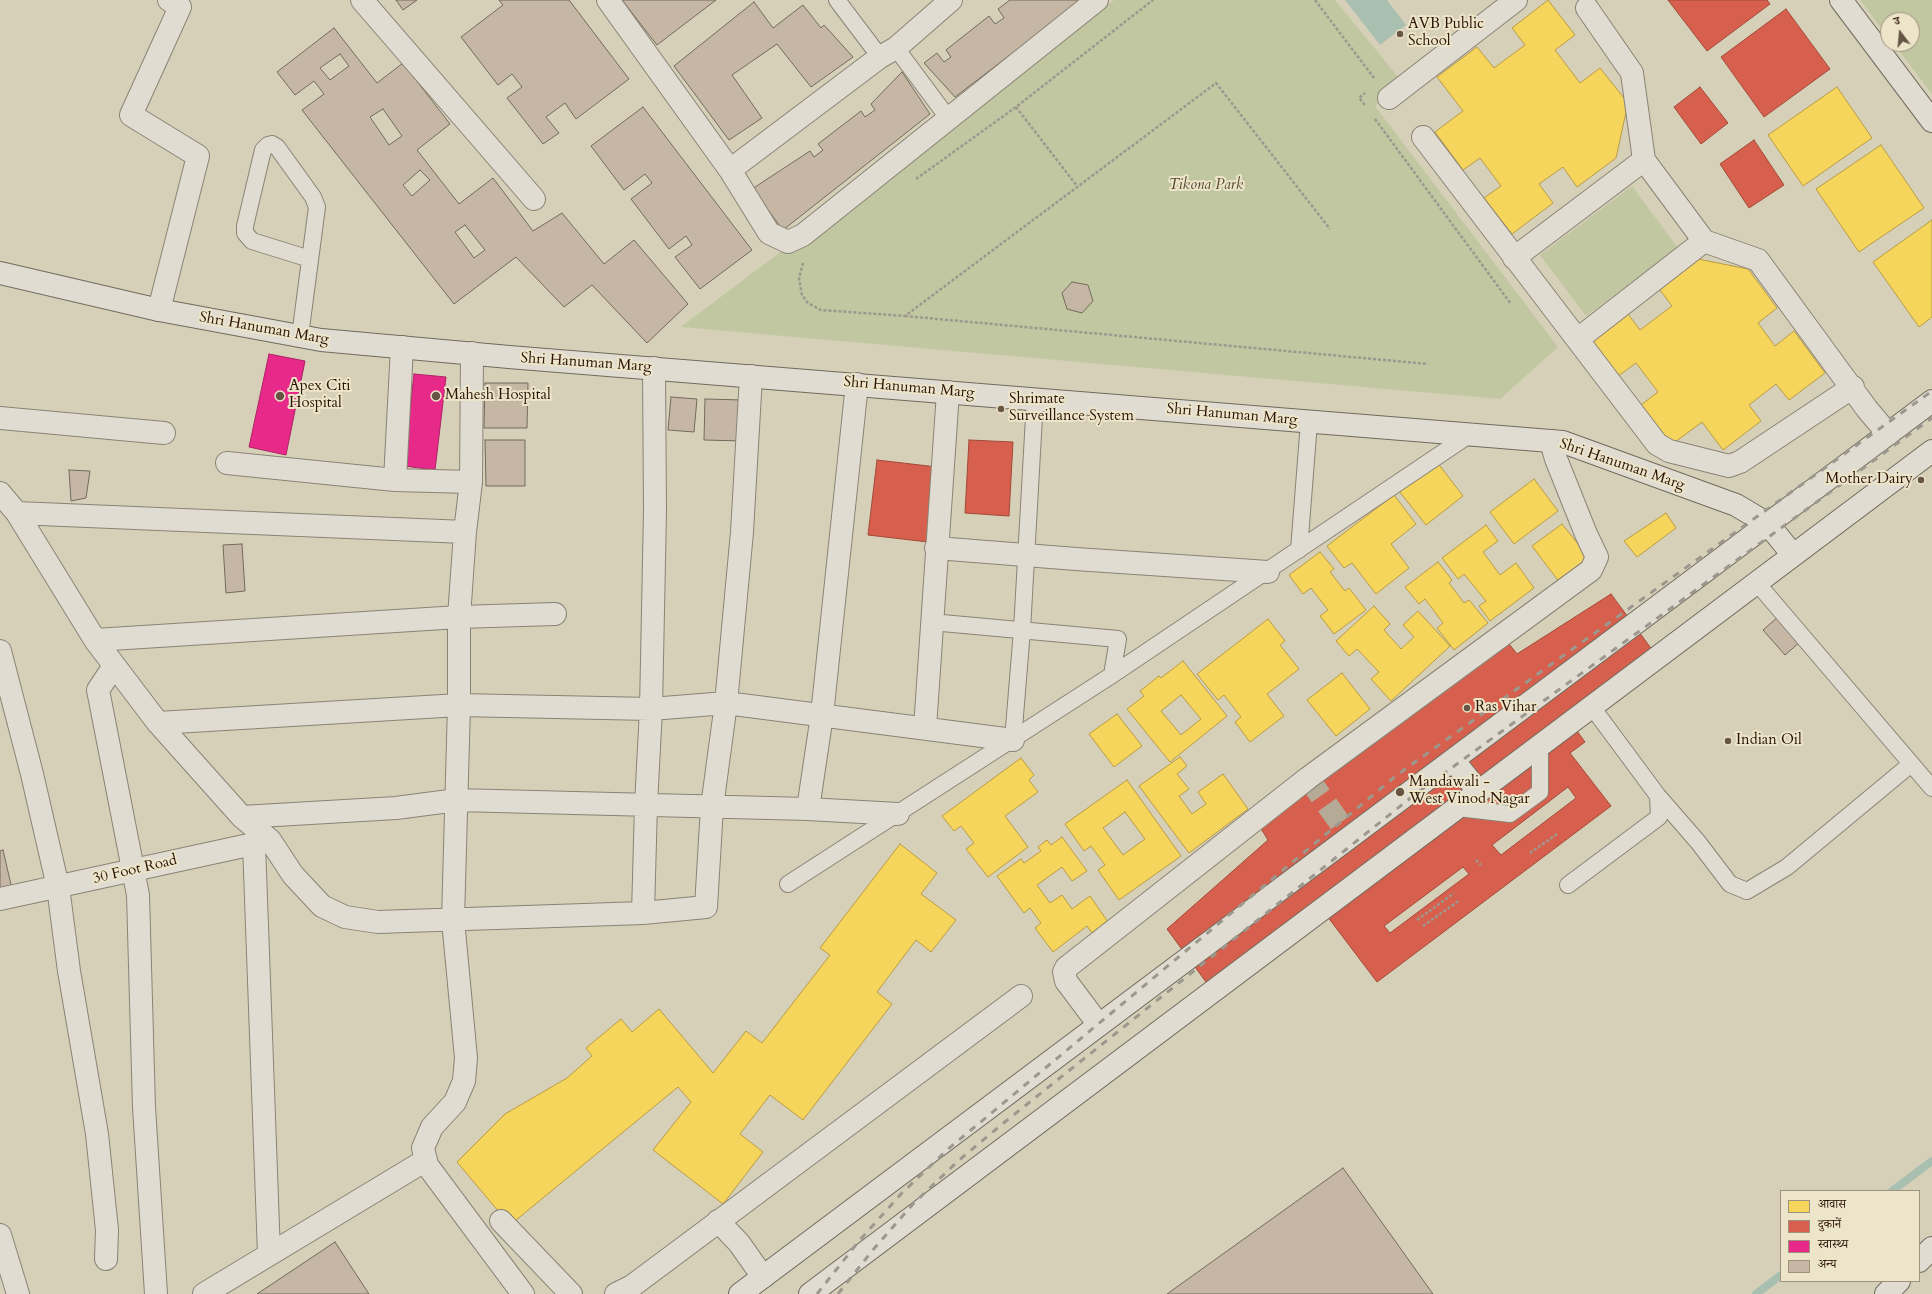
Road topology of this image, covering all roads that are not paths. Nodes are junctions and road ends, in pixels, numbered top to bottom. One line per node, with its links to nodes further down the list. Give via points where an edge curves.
1 (169, 0): 22 (street, via 180,7 131,115 198,156)
2 (362, 0): 17 (street)
3 (608, 0): 16 (street)
4 (837, 0): 10 (lane)
5 (951, 0): 10 (street)
6 (1097, 0): 12 (street)
7 (1516, 0): 11 (street)
8 (1841, 0): 13 (street)
9 (1587, 8): 15 (street, via 1632,73)
10 (888, 53): 12 (lane); 16 (street)
11 (1389, 98)
12 (948, 118): 16 (street, via 804,235 788,242 769,233)
13 (1932, 121)
14 (1423, 137): 19 (street)
15 (1644, 160): 18 (street); 19 (street)
16 (730, 170)
17 (534, 199)
18 (1704, 241): 24 (street); 30 (street, via 1758,260)
19 (1514, 258): 24 (street)
20 (310, 259): 20 (lane, via 317,212 316,202 277,147 268,145 263,150 245,233 252,241); 23 (lane)
21 (0, 273): 22 (street, Shri Hanuman Marg)
22 (158, 310): 23 (street, Shri Hanuman Marg)
23 (300, 336): 25 (street, Shri Hanuman Marg)
24 (1578, 339): 30 (street, via 1657,444 1669,451 1729,466 1740,462)
25 (402, 347): 26 (street, Shri Hanuman Marg); 42 (street)
26 (472, 353): 27 (street, Shri Hanuman Marg); 43 (street)
27 (654, 368): 28 (street, Shri Hanuman Marg); 65 (street, via 655,511)
28 (751, 376): 29 (street, Shri Hanuman Marg); 62 (street, via 742,532)
29 (857, 384): 31 (street, Shri Hanuman Marg); 66 (street)
30 (1852, 387): 37 (street)
31 (948, 392): 32 (street, Shri Hanuman Marg); 48 (street)
32 (1035, 399): 35 (street, Shri Hanuman Marg); 50 (lane)
33 (1932, 401): 37 (street)
34 (0, 418): 36 (street)
35 (1308, 422): 38 (street, Shri Hanuman Marg); 49 (lane)
36 (164, 433)
37 (1888, 434): 46 (street)
38 (1469, 435): 39 (street, Shri Hanuman Marg); 49 (lane)
39 (1550, 441): 46 (street, Shri Hanuman Marg, via 1563,442 1736,504); 92 (street, via 1597,557 1592,570 1308,778 1066,968 1066,981)
40 (1932, 451): 51 (street)
41 (227, 463): 42 (street)
42 (395, 480): 43 (street)
43 (471, 482): 47 (street)
44 (0, 493): 45 (street)
45 (17, 513): 47 (street); 58 (street)
46 (1768, 524): 51 (street, Shri Hanuman Marg); 71 (street)
47 (465, 532): 55 (street)
48 (936, 548): 50 (street); 56 (street)
49 (1299, 550): 52 (lane)
50 (1026, 555): 52 (street); 57 (lane)
51 (1793, 555): 53 (street)
52 (1268, 572): 61 (lane)
53 (1757, 583): 64 (street); 72 (lane)
54 (555, 614): 55 (street)
55 (459, 617): 58 (street); 63 (street)
56 (931, 622): 57 (lane); 68 (street)
57 (1022, 630): 61 (lane, via 1118,639); 69 (lane)
58 (95, 640): 60 (street)
59 (0, 651): 87 (street)
60 (114, 666): 67 (street); 84 (street, via 98,690)
61 (1112, 675): 69 (lane)
62 (726, 703): 65 (street); 66 (street); 78 (street)
63 (459, 705): 65 (street); 67 (street); 76 (street)
64 (1592, 707): 70 (street); 75 (lane)
65 (651, 709): 77 (street)
66 (822, 715): 68 (street); 80 (street)
67 (158, 724): 82 (street)
68 (925, 728): 69 (street)
69 (1013, 740): 81 (lane)
70 (1540, 747): 74 (street); 79 (lane, via 1540,792 1510,814)
71 (1453, 760): 74 (street); 92 (street)
72 (1911, 764): 73 (lane); 75 (lane, via 1787,867 1747,891 1730,884)
73 (1932, 788)
74 (1479, 792): 79 (street)
75 (1658, 796): 86 (lane, via 1659,817)
76 (457, 800): 77 (street); 82 (street, via 396,808); 90 (street)
77 (646, 805): 78 (street); 89 (street)
78 (712, 807): 80 (street); 89 (street, via 706,907)
79 (1458, 808): 110 (street)
80 (808, 809): 81 (street)
81 (898, 814): 85 (lane)
82 (242, 817): 83 (street)
83 (262, 842): 84 (street, 30 Foot Road); 90 (street, via 322,906 345,917 378,922); 98 (street)
84 (134, 870): 87 (street, 30 Foot Road); 104 (street, via 138,895 144,1107)
85 (788, 884)
86 (1568, 885)
87 (58, 887): 88 (street, 30 Foot Road); 99 (street, via 69,971 97,1134 107,1230)
88 (0, 899)
89 (643, 913): 90 (street)
90 (453, 920): 93 (street, via 466,1058 464,1081 455,1102 432,1127 423,1148)
91 (1021, 996): 95 (street)
92 (1099, 1025): 101 (street)
93 (426, 1160): 98 (street); 106 (street, via 427,1165)
94 (501, 1221): 107 (street)
95 (718, 1221): 101 (street, via 739,1243); 108 (street, via 632,1286)
96 (0, 1235): 103 (street)
97 (1932, 1248): 100 (street)
98 (269, 1254): 105 (street)
99 (106, 1259)
100 (1920, 1260)
101 (762, 1277): 109 (street)
102 (1898, 1282): 111 (street)
103 (18, 1294)
104 (156, 1294)
105 (204, 1294)
106 (523, 1294)
107 (571, 1294)
108 (616, 1294)
109 (740, 1294)
110 (810, 1294)
111 (1886, 1294)

